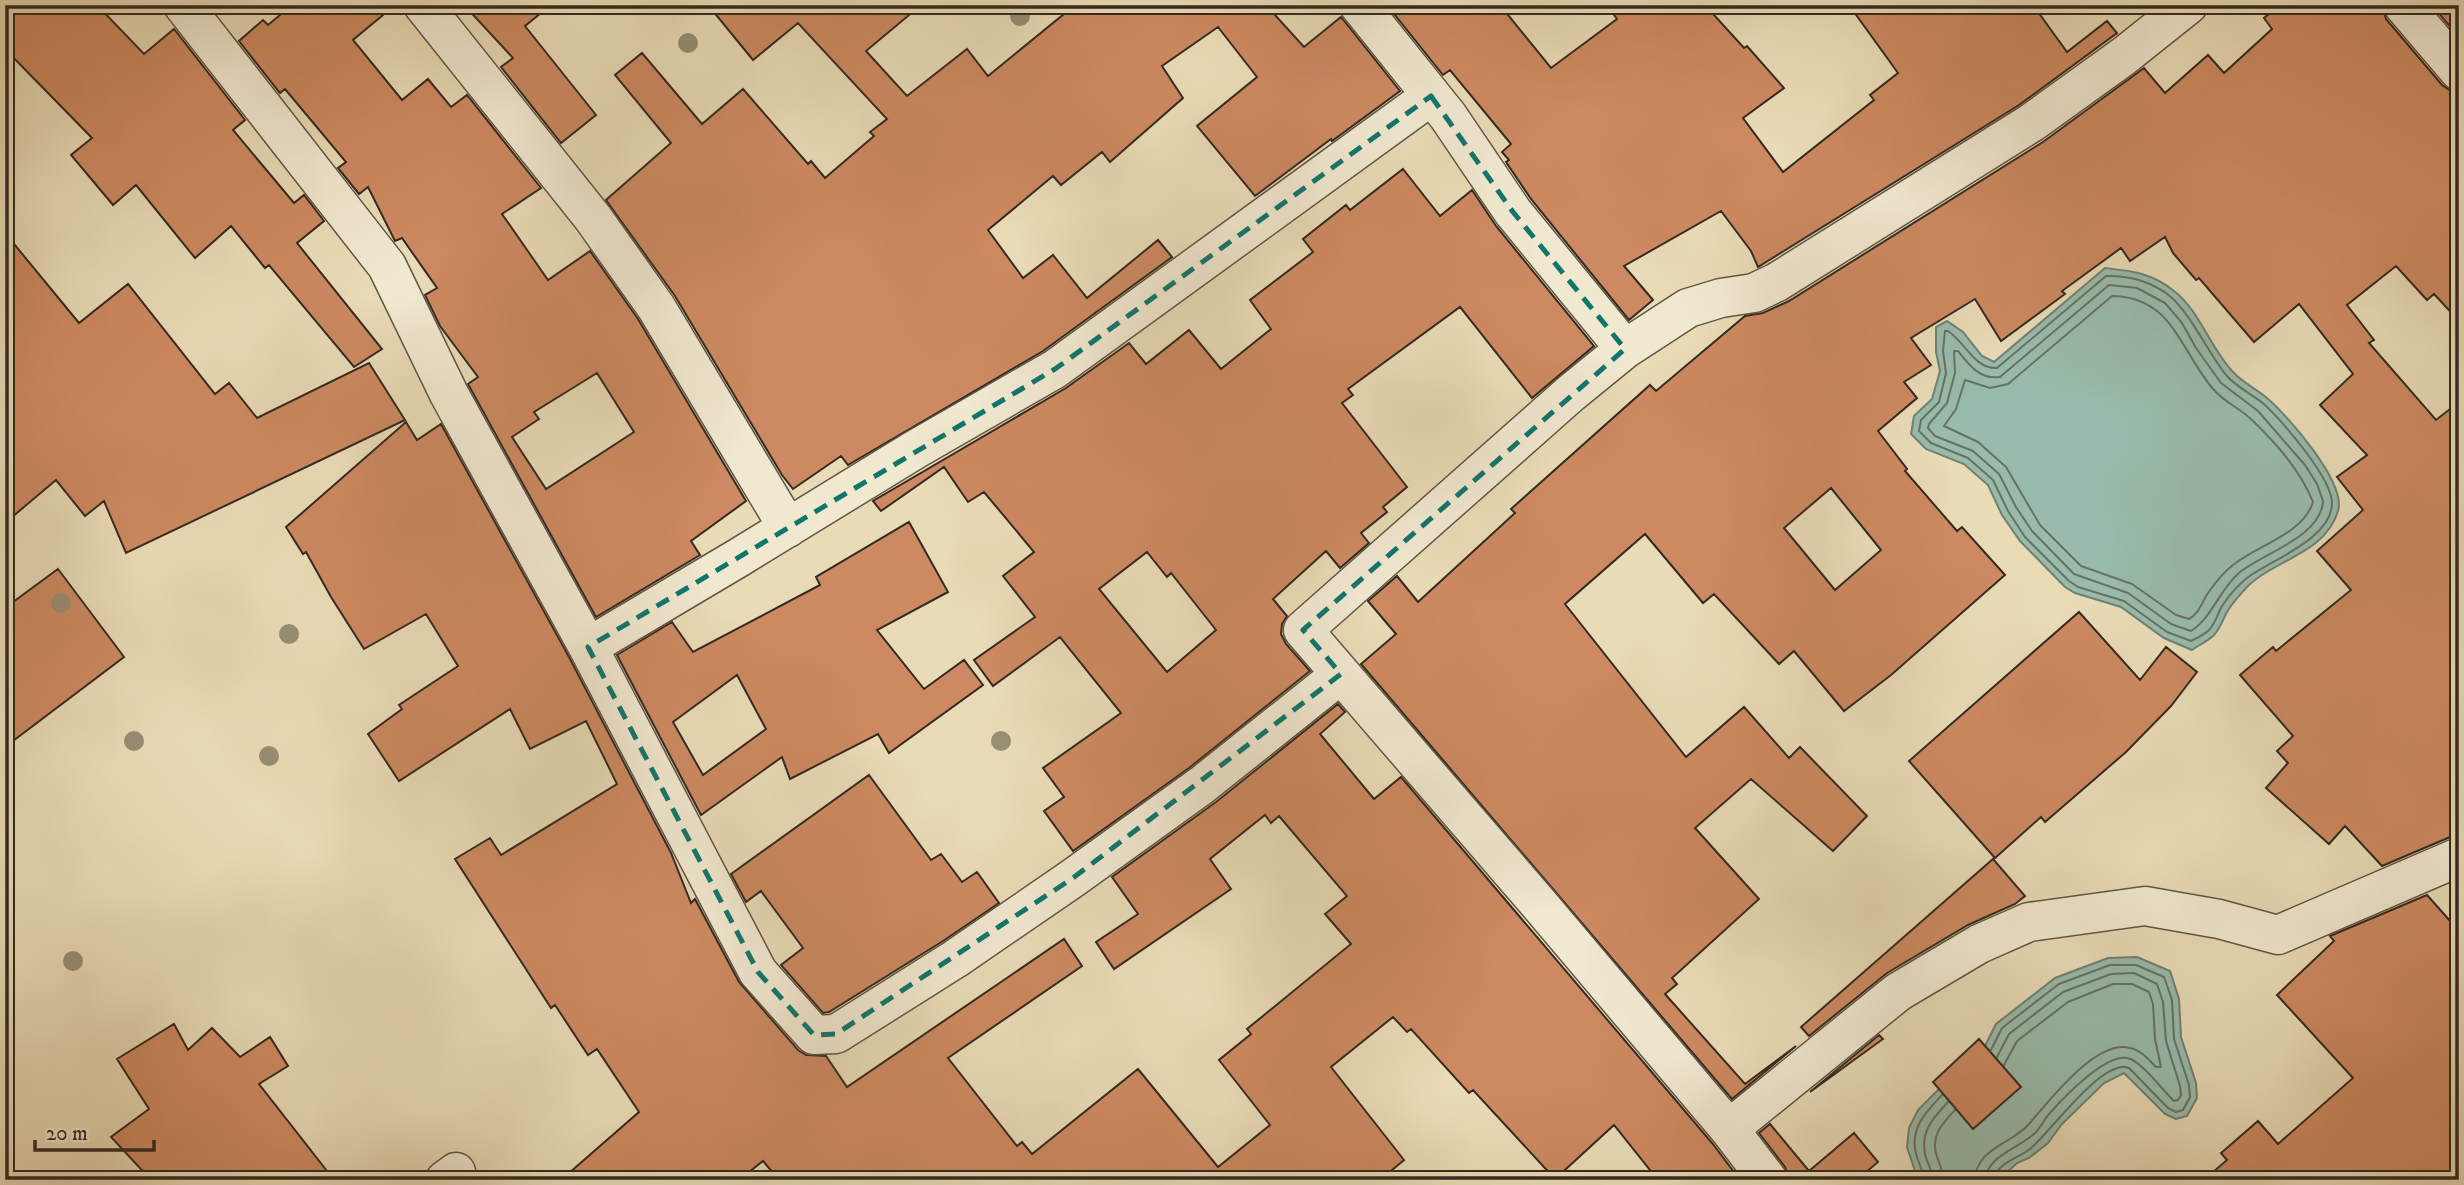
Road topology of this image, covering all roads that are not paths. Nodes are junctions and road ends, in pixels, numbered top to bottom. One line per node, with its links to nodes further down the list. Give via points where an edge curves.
1 (183, 5): 10 (street, via 387,266 449,394)
2 (423, 5): 9 (street, via 593,218 656,307)
3 (1359, 5): 7 (street)
4 (2188, 5): 8 (street, via 2031,123 1777,282 1754,293 1688,308)
5 (2403, 5): 6 (street)
6 (2459, 71)
7 (1431, 96): 8 (street, via 1513,212); 9 (street, via 1055,369)
8 (1625, 349): 11 (street, via 1303,630)
9 (788, 528): 10 (street)
10 (588, 647): 11 (street, via 758,972 814,1035 836,1034 966,952 1202,785)
11 (1341, 674): 13 (street)
12 (2459, 857): 13 (street, via 2278,935 2145,906 2029,922 1979,943 1898,992)
13 (1729, 1129): 14 (street)
14 (1768, 1180)

